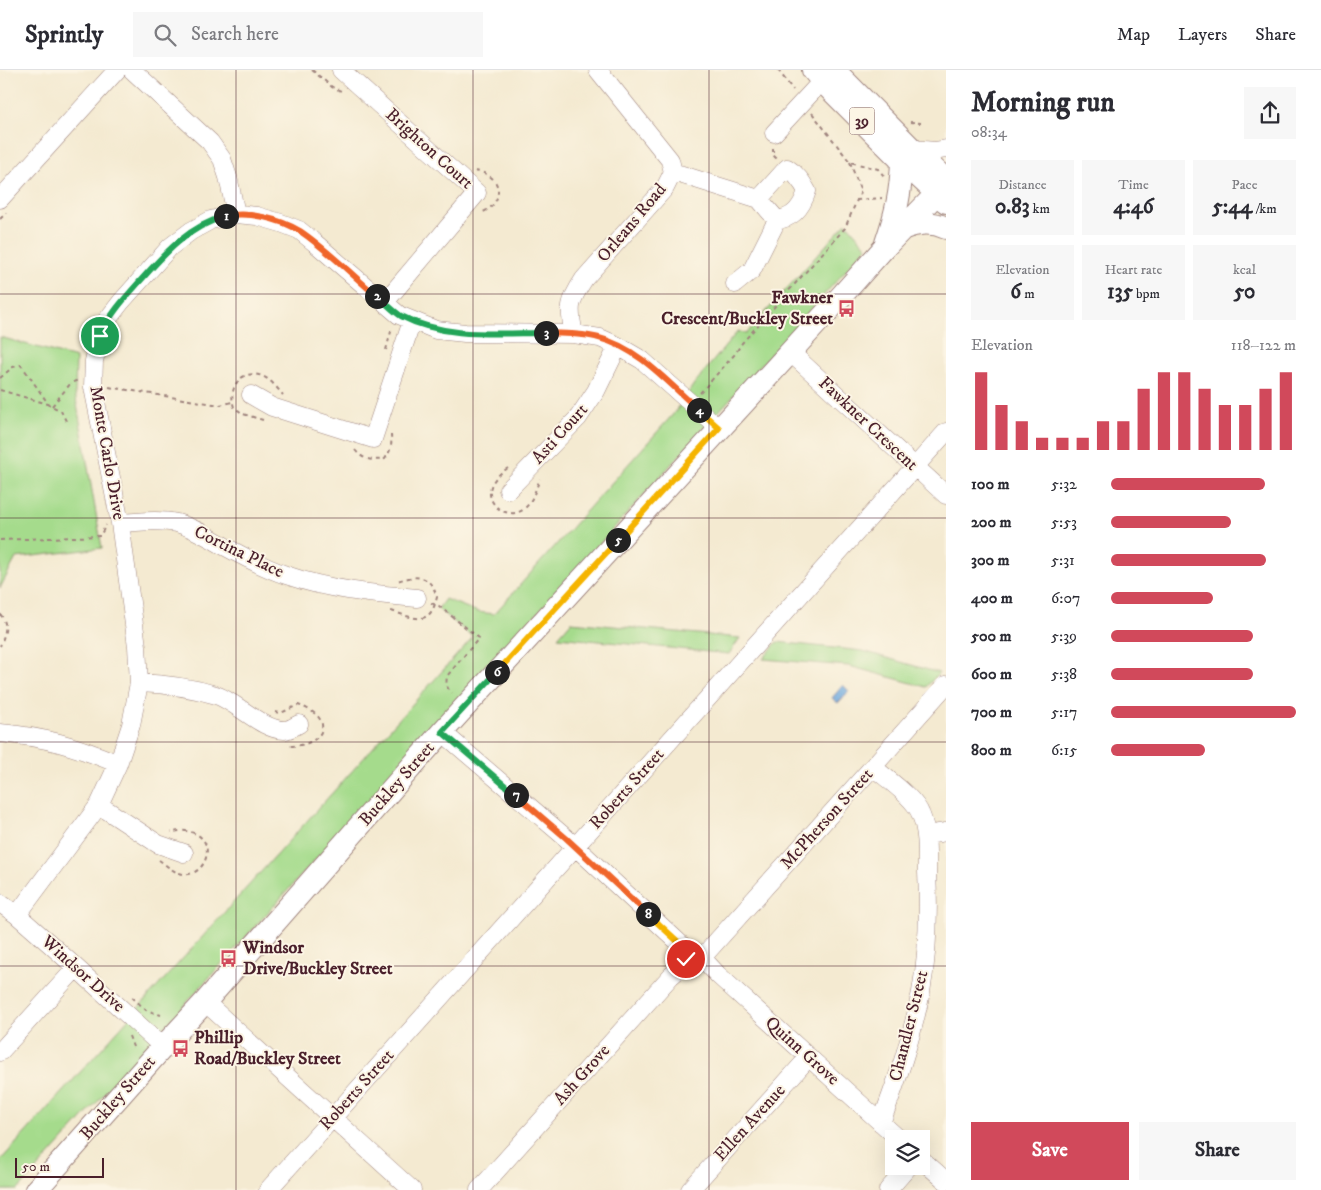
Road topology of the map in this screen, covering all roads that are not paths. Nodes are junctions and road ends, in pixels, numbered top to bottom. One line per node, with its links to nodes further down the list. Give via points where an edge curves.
1 (117, 70): 11 (street)
2 (132, 70): 13 (street, via 210,142 222,159)
3 (341, 70): 19 (street, Brighton Court, via 477,193)
4 (598, 70): 9 (street, Orleans Road, via 670,160)
5 (823, 74): 6 (street, via 803,102); 8 (main road, 39)
6 (774, 133)
7 (946, 149): 8 (street)
8 (907, 155): 10 (main road, 39); 17 (main road)
9 (672, 172): 12 (street); 21 (street, Orleans Road, via 665,188 584,279 574,295 569,313)
10 (944, 190): 16 (main road, Buckley Street)
11 (0, 199)
12 (759, 199): 14 (street); 14 (street, via 787,168 802,181 807,191 803,203 786,219)
13 (236, 214): 19 (street, Monte Carlo Drive, via 264,218 299,230); 30 (street, Monte Carlo Drive, via 211,220 170,247 121,302 100,336 94,361 94,387)
14 (777, 220): 18 (street, via 752,270)
15 (946, 228): 16 (main road, via 925,223)
16 (902, 229): 17 (main road, Buckley Street)
17 (885, 247): 23 (main road, Buckley Street)
18 (735, 284)
19 (385, 302): 20 (street, Monte Carlo Drive, via 399,315)
20 (412, 321): 21 (street, Monte Carlo Drive, via 436,330); 24 (street, via 373,439 280,410)
21 (574, 334): 22 (street, Monte Carlo Drive, via 600,338)
22 (618, 346): 25 (street, Monte Carlo Drive, via 642,360); 28 (street, Asti Court, via 596,391 578,418)
23 (790, 352): 25 (main road, Buckley Street); 27 (street, Fawkner Crescent)
24 (251, 395)
25 (719, 428): 35 (main road, Buckley Street)
26 (946, 432): 27 (street, Roberts Street)
27 (915, 467): 29 (street, Fawkner Crescent); 42 (street, Roberts Street)
28 (508, 490)
29 (946, 495)
30 (111, 527): 31 (street, Cortina Place, via 156,521 176,523 198,530 255,562 286,575 360,592); 32 (street, Monte Carlo Drive, via 134,618)
31 (417, 598)
32 (139, 683): 34 (street, via 167,684 218,696 272,728 286,730); 37 (street, Monte Carlo Drive, via 131,725)
33 (946, 685): 38 (street, McPherson Street)
34 (300, 724)
35 (442, 732): 42 (street); 49 (main road, Buckley Street)
36 (0, 733): 37 (street, via 43,738)
37 (118, 764): 39 (street, Monte Carlo Drive)
38 (873, 767): 41 (street, Chandler Street, via 913,802 921,814); 47 (street, McPherson Street)
39 (99, 805): 43 (street, via 158,844); 45 (street, Monte Carlo Drive)
40 (946, 832): 41 (street)
41 (926, 834): 54 (street, Chandler Street, via 927,945 921,992 904,1058)
42 (575, 847): 46 (street); 53 (street, Roberts Street)
43 (184, 853)
44 (0, 903): 45 (street, Windsor Drive)
45 (18, 916): 48 (street, Windsor Drive)
46 (687, 956): 47 (street, via 697,967); 62 (street, Ash Grove)
47 (706, 957): 52 (street, Quinn Grove, via 725,981)
48 (76, 968): 50 (street, Windsor Drive); 51 (street)
49 (205, 1002): 50 (main road, Buckley Street); 53 (street)
50 (163, 1047): 59 (main road, Buckley Street)
51 (0, 1052)
52 (809, 1057): 54 (street, Quinn Grove); 63 (street, Ellen Avenue)
53 (332, 1118): 60 (street, Roberts Street); 61 (street)
54 (882, 1123): 55 (street, Quinn Grove)
55 (889, 1130)
56 (930, 1167): 58 (street)
57 (901, 1175): 64 (street)
58 (946, 1181)
59 (36, 1190)
60 (268, 1190)
61 (412, 1190)
62 (478, 1190)
63 (690, 1190)
64 (888, 1190)

